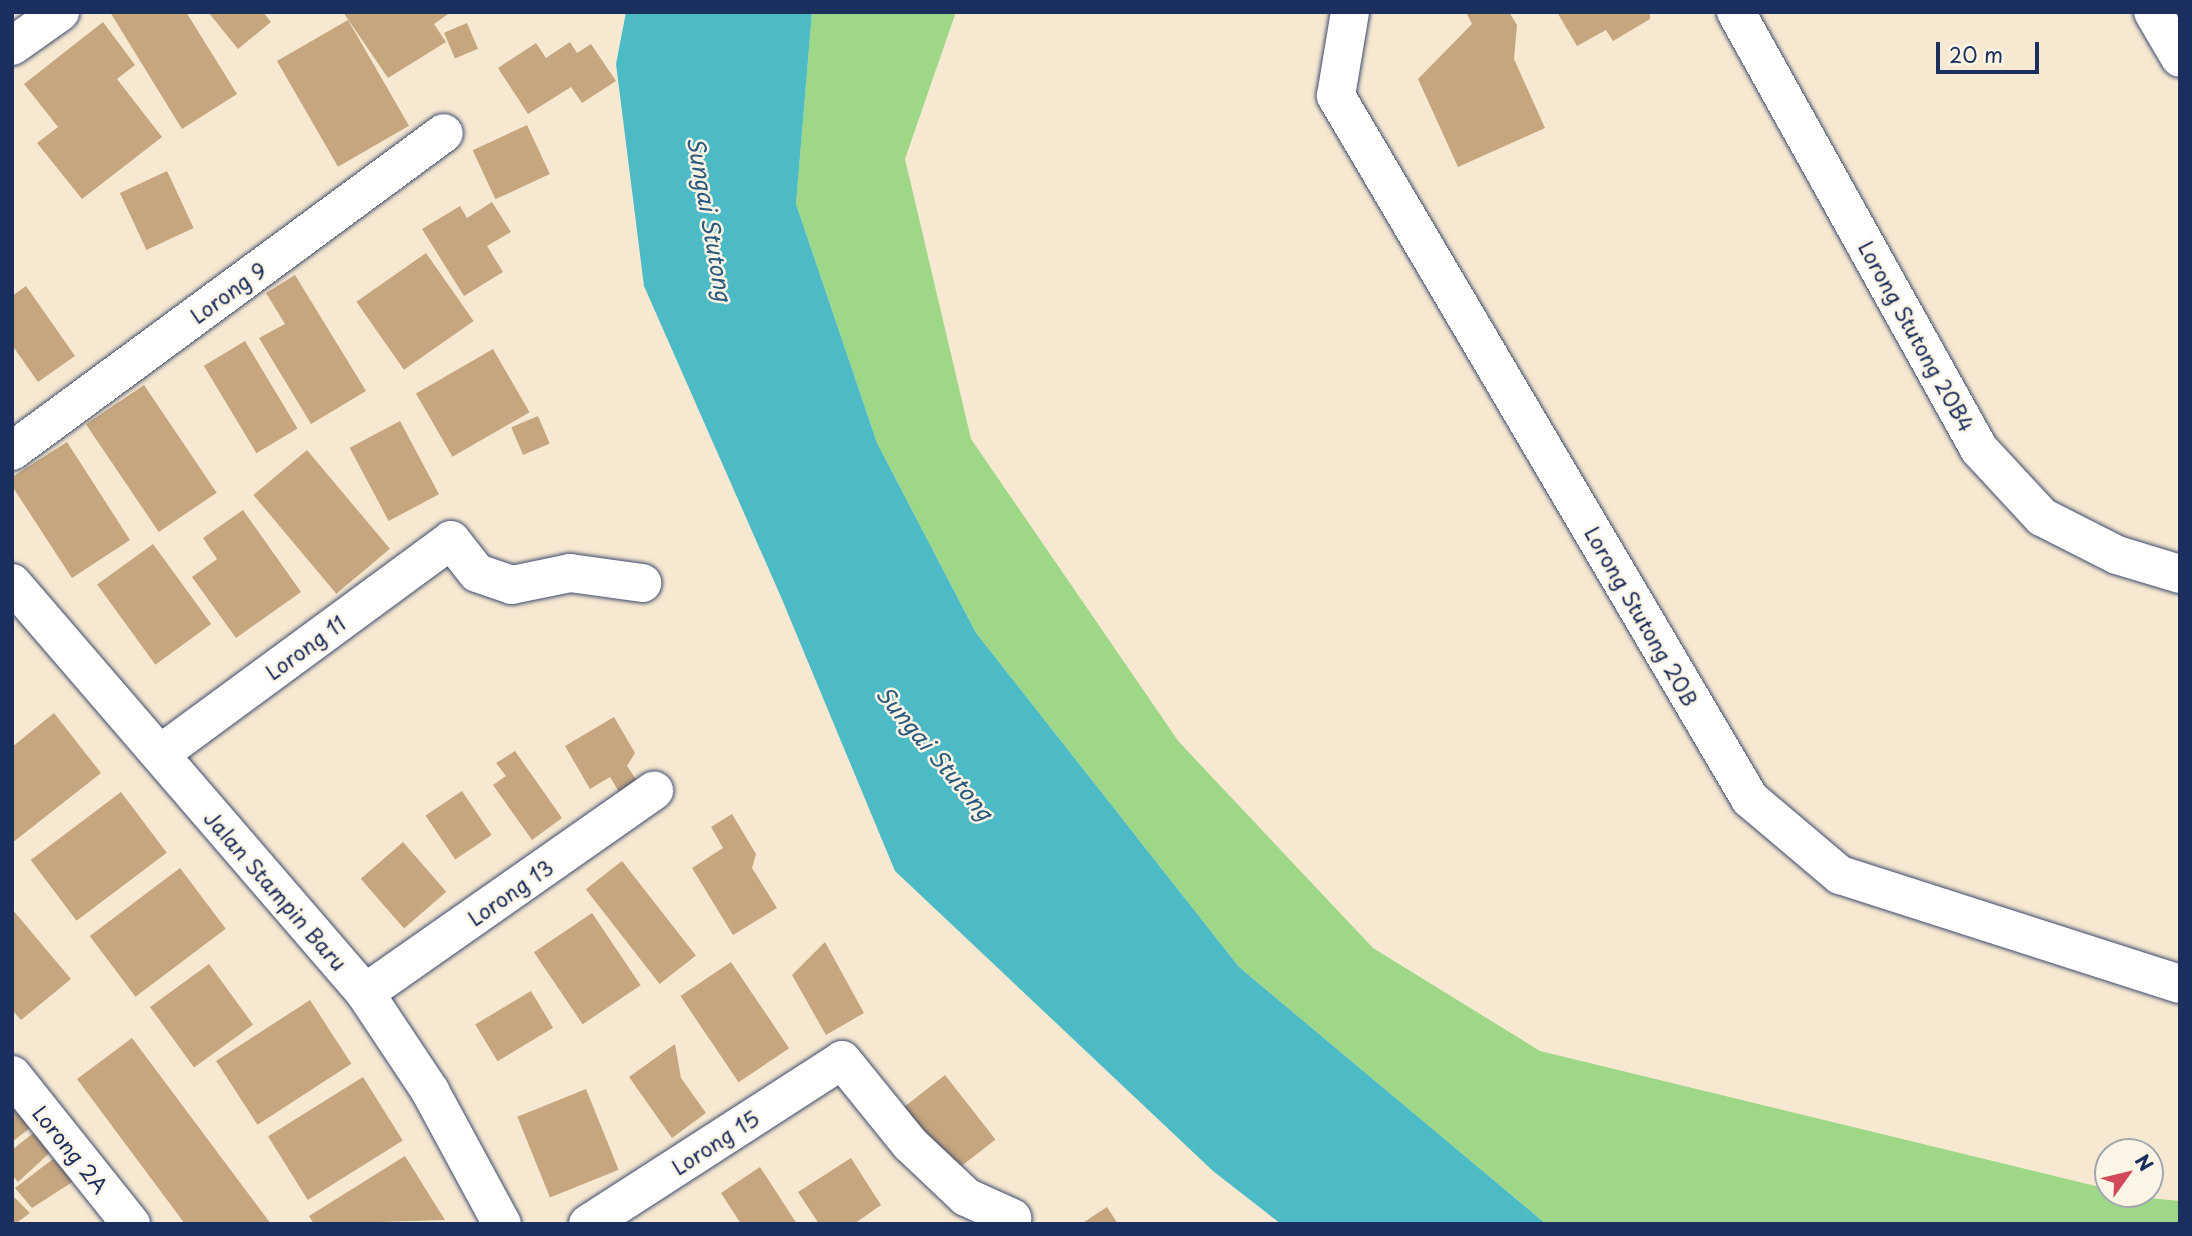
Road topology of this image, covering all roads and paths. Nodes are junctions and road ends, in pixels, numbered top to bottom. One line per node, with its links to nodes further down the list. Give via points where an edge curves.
1 (60, 12): 5 (street)
2 (1350, 12): 14 (street, Lorong Stutong 20B, via 1336,96 1750,799 1840,875)
3 (1736, 12): 9 (street, Lorong Stutong 20B4, via 1979,449 2042,517 2117,555)
4 (2153, 12): 6 (street)
5 (12, 46)
6 (2180, 58)
7 (444, 133): 8 (street, Lorong 9)
8 (12, 451)
9 (2180, 574)
10 (12, 583): 12 (street, Jalan Stampin Baru)
11 (642, 583): 12 (street, Lorong 11, via 570,573 512,585 477,573 450,540)
12 (160, 754): 15 (street, Jalan Stampin Baru)
13 (654, 791): 15 (street, Lorong 13)
14 (2180, 984)
15 (365, 993): 19 (street, Jalan Stampin Baru, via 430,1091)
16 (12, 1075): 18 (street, Lorong 2A)
17 (1012, 1218): 20 (street, Lorong 15, via 966,1196 947,1179 910,1144 842,1060)
18 (131, 1224)
19 (502, 1224)
20 (588, 1224)

